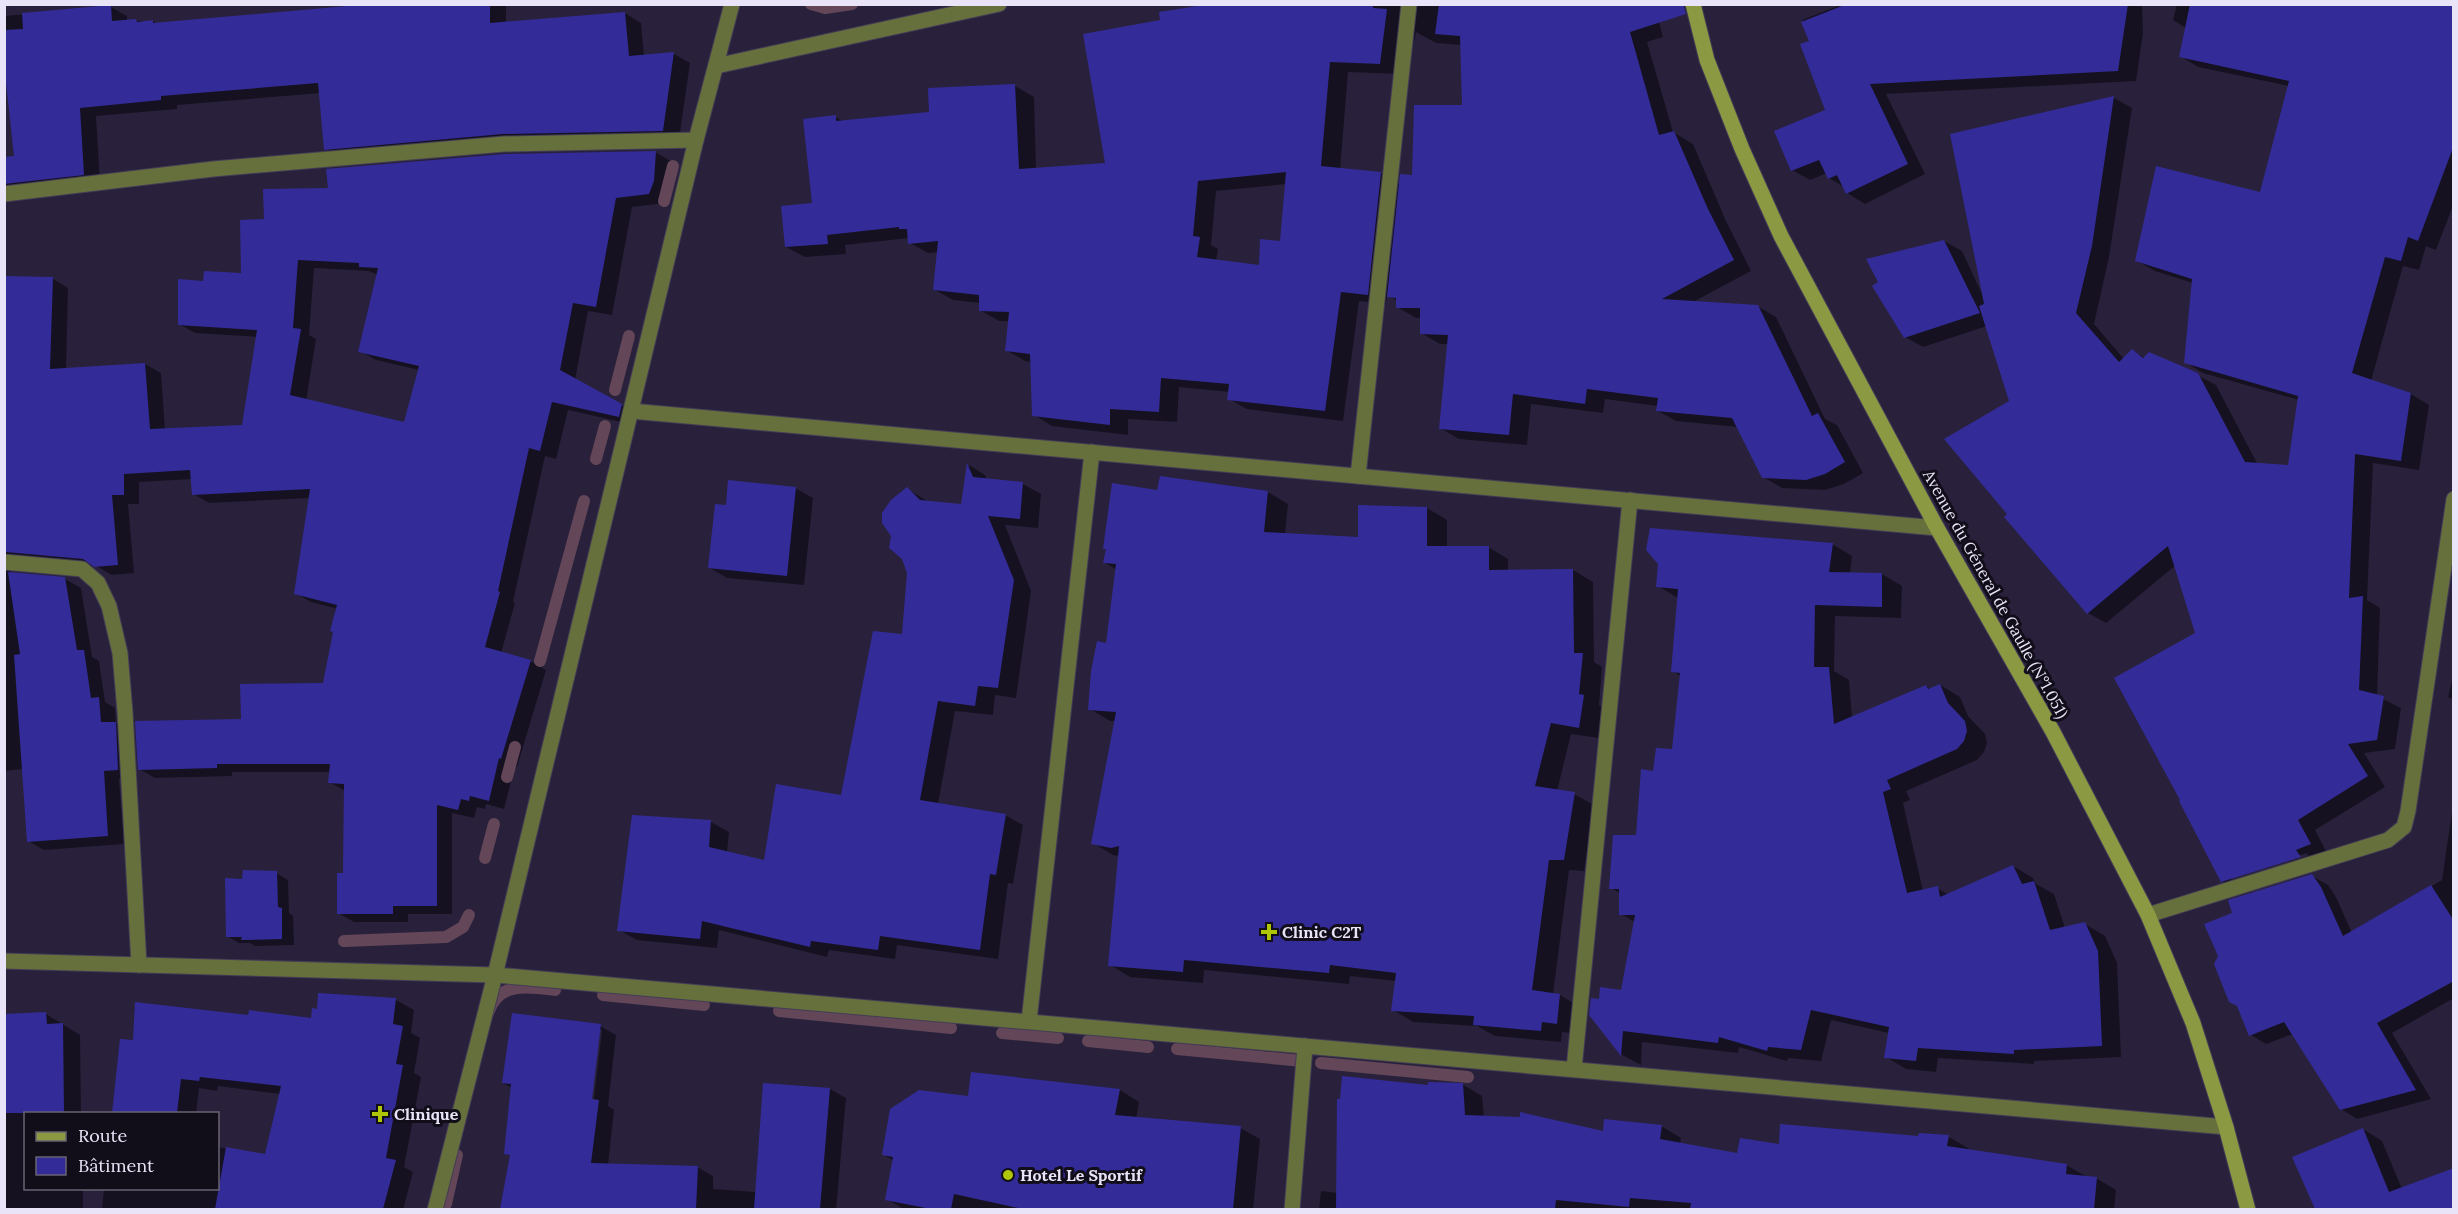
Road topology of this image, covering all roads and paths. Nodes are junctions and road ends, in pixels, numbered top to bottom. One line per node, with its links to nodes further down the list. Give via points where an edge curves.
1 (732, 4): 5 (street)
2 (999, 4): 5 (street)
3 (1409, 4): 10 (street)
4 (1693, 4): 13 (main road, Avenue du Géneral de Gaulle (N°1.051), via 1707,60 1780,236)
5 (716, 66): 6 (street)
6 (696, 140): 7 (street, via 504,144 213,169); 8 (street)
7 (4, 194)
8 (631, 411): 9 (street); 18 (street)
9 (1092, 452): 10 (street); 19 (street)
10 (1358, 476): 12 (street)
11 (2454, 499): 15 (street, via 2404,827 2388,840)
12 (1630, 500): 13 (street); 21 (street)
13 (1937, 528): 15 (main road, Avenue du Géneral de Gaulle (N°1.051), via 2053,732)
14 (4, 562): 17 (street, via 82,568 98,583 109,606 120,653 125,712)
15 (2148, 915): 22 (main road, Avenue du Géneral de Gaulle (N°1.051), via 2193,1023)
16 (4, 961): 17 (street)
17 (139, 965): 18 (street)
18 (495, 975): 19 (street); 23 (street)
19 (1029, 1022): 20 (street)
20 (1305, 1046): 21 (street); 24 (street)
21 (1574, 1069): 22 (street)
22 (2226, 1127): 25 (main road, Avenue du Géneral de Gaulle (N°1.051))
23 (435, 1209)
24 (1292, 1209)
25 (2248, 1209)

